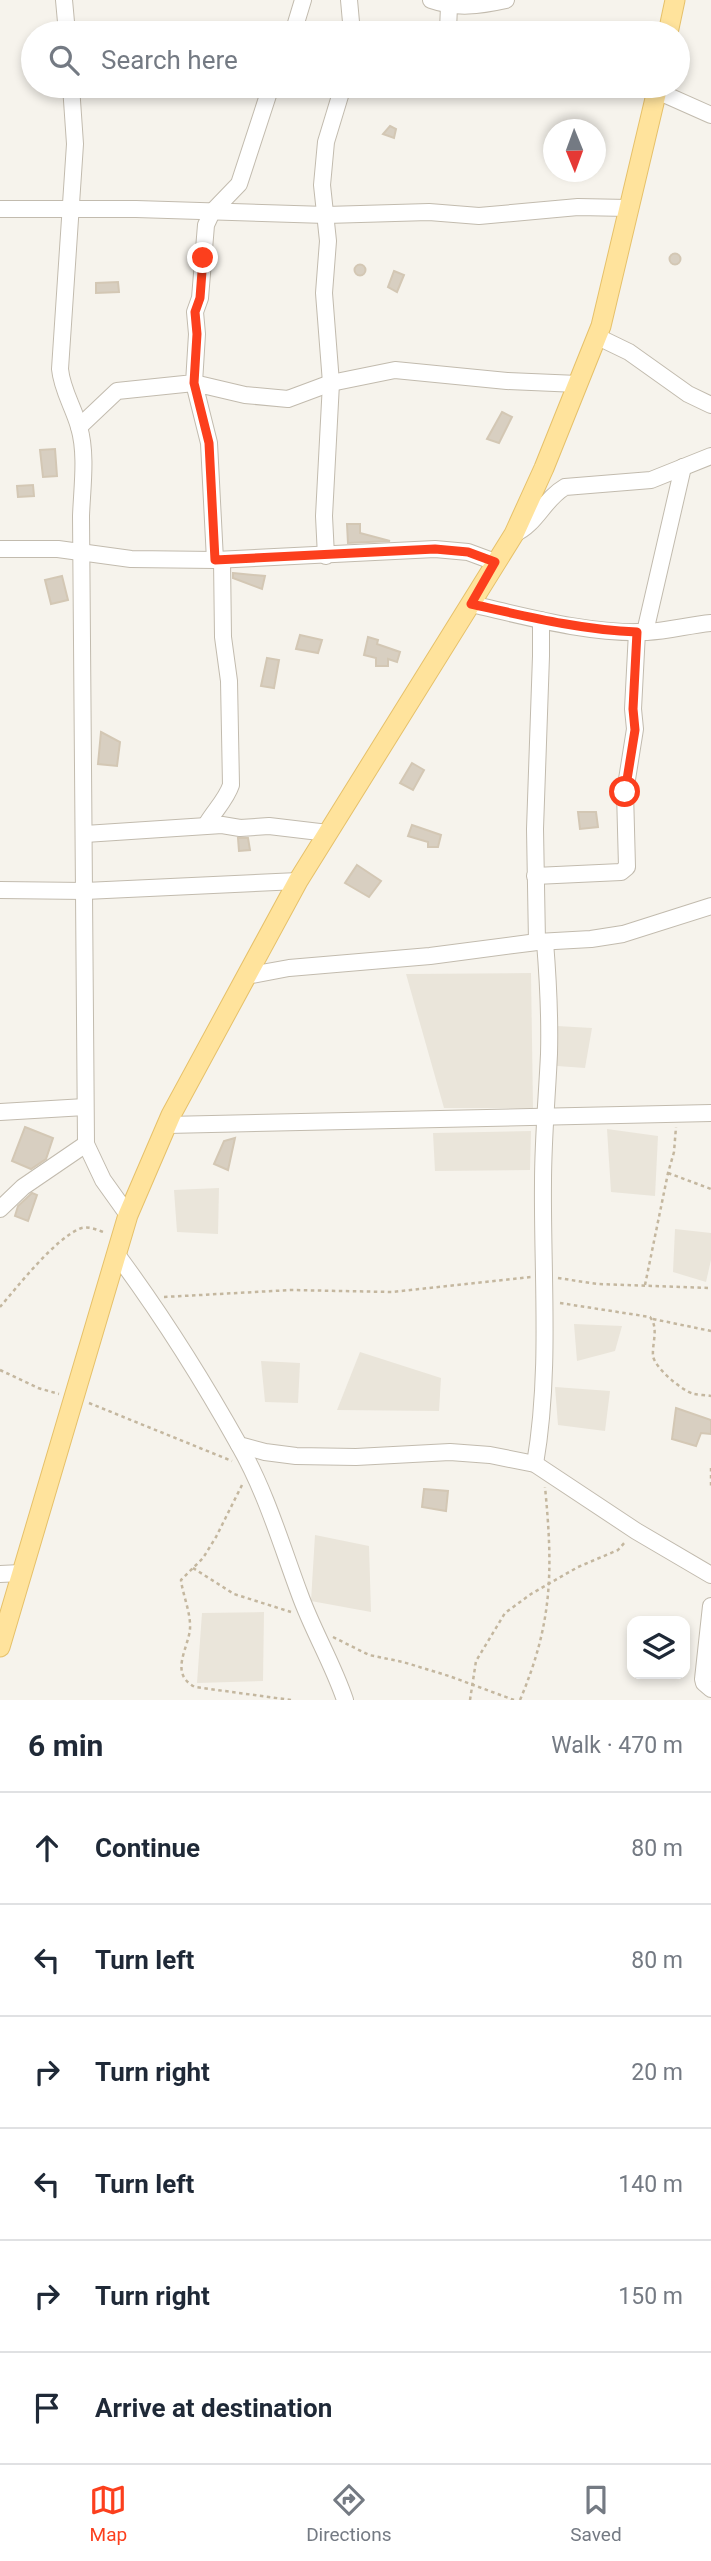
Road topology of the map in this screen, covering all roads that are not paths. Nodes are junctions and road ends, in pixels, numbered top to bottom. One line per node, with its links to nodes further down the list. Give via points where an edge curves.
1 (64, 0): 8 (street)
2 (303, 0): 9 (street)
3 (349, 0): 10 (street)
4 (431, 0): 7 (street)
5 (506, 0): 7 (street)
6 (675, 0): 12 (main road)
7 (449, 6): 11 (street)
8 (66, 21)
9 (297, 21)
10 (351, 21)
11 (447, 21)
12 (671, 21)
13 (72, 98): 21 (street, via 75,144)
14 (267, 98): 22 (street, via 239,184)
15 (340, 98): 23 (street, via 323,162)
16 (655, 98): 19 (main road)
17 (677, 98): 18 (street)
18 (711, 115)
19 (628, 208): 23 (street, via 578,207 479,216 429,212); 24 (main road)
20 (0, 209): 21 (street)
21 (69, 210): 22 (street); 29 (street, via 60,369)
22 (212, 212): 23 (street); 25 (street, via 206,225 195,312)
23 (326, 215): 26 (street, via 324,293)
24 (598, 337): 27 (main road); 28 (street)
25 (194, 383): 26 (street, via 288,399); 29 (street, via 117,391); 36 (street, via 209,443)
26 (331, 383): 27 (street, via 408,369); 35 (street)
27 (578, 384): 32 (main road)
28 (711, 405)
29 (79, 427): 34 (street)
30 (711, 456): 31 (street)
31 (683, 467): 32 (street, via 651,480 565,487 526,528); 41 (street)
32 (514, 534): 37 (main road)
33 (0, 549): 34 (street)
34 (82, 553): 36 (street); 44 (street)
35 (326, 556): 36 (street); 37 (street, via 435,549 468,552)
36 (219, 560): 42 (street, via 229,681 231,785)
37 (495, 562): 38 (main road)
38 (471, 604): 39 (street); 43 (main road)
39 (541, 620): 41 (street); 45 (street)
40 (711, 623): 41 (street)
41 (641, 632): 45 (street, via 635,730 625,792 625,870)
42 (206, 825): 43 (street); 44 (street)
43 (328, 833): 46 (main road)
44 (85, 834): 48 (street)
45 (535, 876): 50 (street)
46 (298, 881): 48 (street); 51 (main road)
47 (0, 890): 48 (street)
48 (85, 891): 52 (street)
49 (711, 906): 50 (street, via 623,934)
50 (541, 942): 51 (street); 55 (street, via 549,1054)
51 (246, 976): 56 (main road)
52 (85, 1107): 53 (street); 57 (street)
53 (0, 1112)
54 (711, 1113): 55 (street)
55 (545, 1116): 56 (street); 62 (street, via 546,1301)
56 (167, 1125): 59 (main road)
57 (86, 1144): 58 (street, via 23,1187); 59 (street, via 103,1180)
58 (0, 1209)
59 (128, 1215): 60 (main road)
60 (120, 1247): 61 (street); 63 (main road)
61 (239, 1445): 62 (street, via 296,1456 450,1452 489,1455); 69 (street)
62 (539, 1468): 65 (street)
63 (21, 1573): 64 (street); 67 (main road)
64 (0, 1574)
65 (711, 1575)
66 (711, 1606): 68 (street, via 703,1679)
67 (0, 1647)
68 (711, 1689)
69 (345, 1700)

